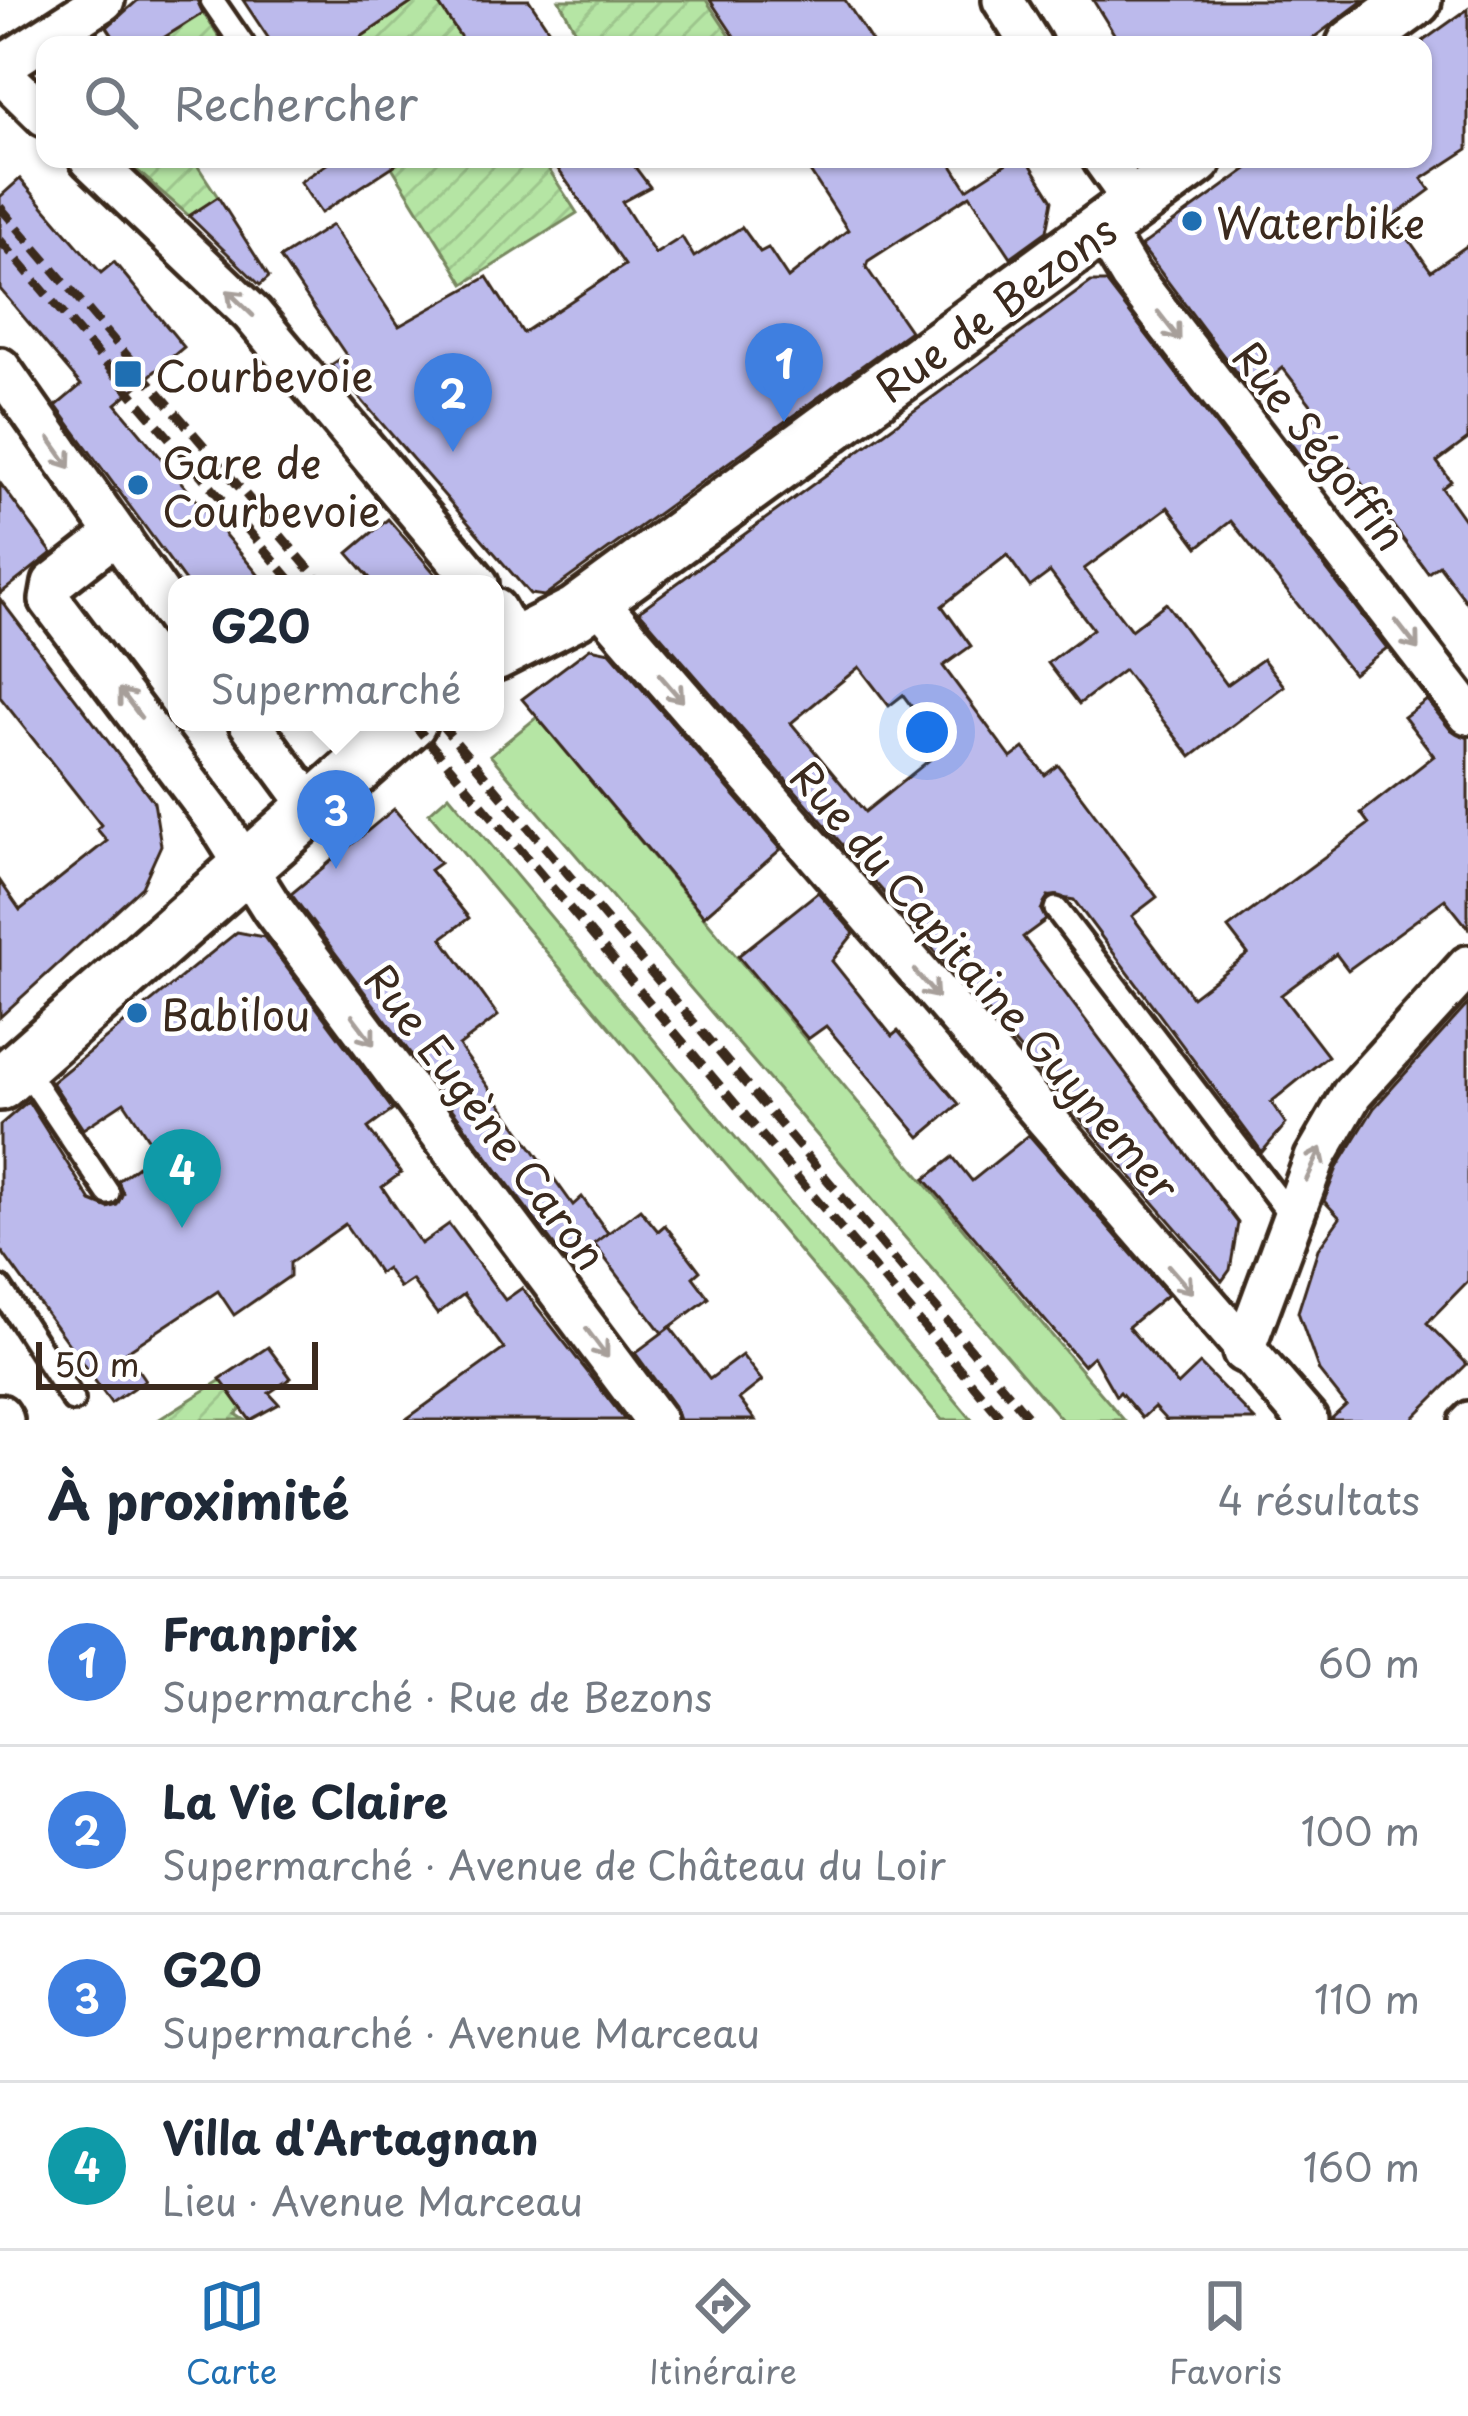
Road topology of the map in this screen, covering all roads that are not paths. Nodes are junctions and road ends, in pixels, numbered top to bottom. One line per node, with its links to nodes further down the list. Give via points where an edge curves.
1 (104, 0): 5 (street)
2 (212, 0): 6 (lane)
3 (1003, 0): 7 (street)
4 (1415, 0): 8 (street)
5 (50, 36)
6 (237, 36)
7 (1025, 36)
8 (1365, 36)
9 (36, 45): 10 (street)
10 (0, 69): 11 (street)
11 (36, 107)
12 (99, 168): 18 (street, one-way to 12, via 252,314)
13 (1105, 168): 15 (street, Rue Ségoffin)
14 (1184, 168): 15 (street, Rue de Bezons)
15 (1119, 217): 19 (street, Rue de Bezons); 22 (street, Rue Ségoffin, one-way to 22, via 1130,275)
16 (0, 368): 17 (street, one-way to 17)
17 (121, 538): 20 (street); 26 (street, Rue Eugène Caron, one-way to 17, via 50,600 52,584)
18 (470, 575)
19 (596, 599): 21 (street, Rue de Bezons); 33 (street, Rue du Capitaine Guynemer, one-way to 33)
20 (168, 607)
21 (504, 634)
22 (1468, 714)
23 (256, 731): 25 (street)
24 (400, 731): 25 (street)
25 (313, 808): 26 (street)
26 (247, 866): 29 (street); 36 (street, Rue Eugène Caron, one-way to 36)
27 (1056, 909): 31 (lane)
28 (1468, 966): 31 (street, one-way to 28, via 1352,1094)
29 (11, 1074): 30 (lane)
30 (108, 1193)
31 (1291, 1216): 33 (street)
32 (0, 1288): 34 (lane)
33 (1243, 1352): 37 (street, Rue du Capitaine Guynemer)
34 (73, 1400)
35 (1468, 1413): 38 (lane)
36 (655, 1420)
37 (1306, 1420)
38 (1461, 1420)

